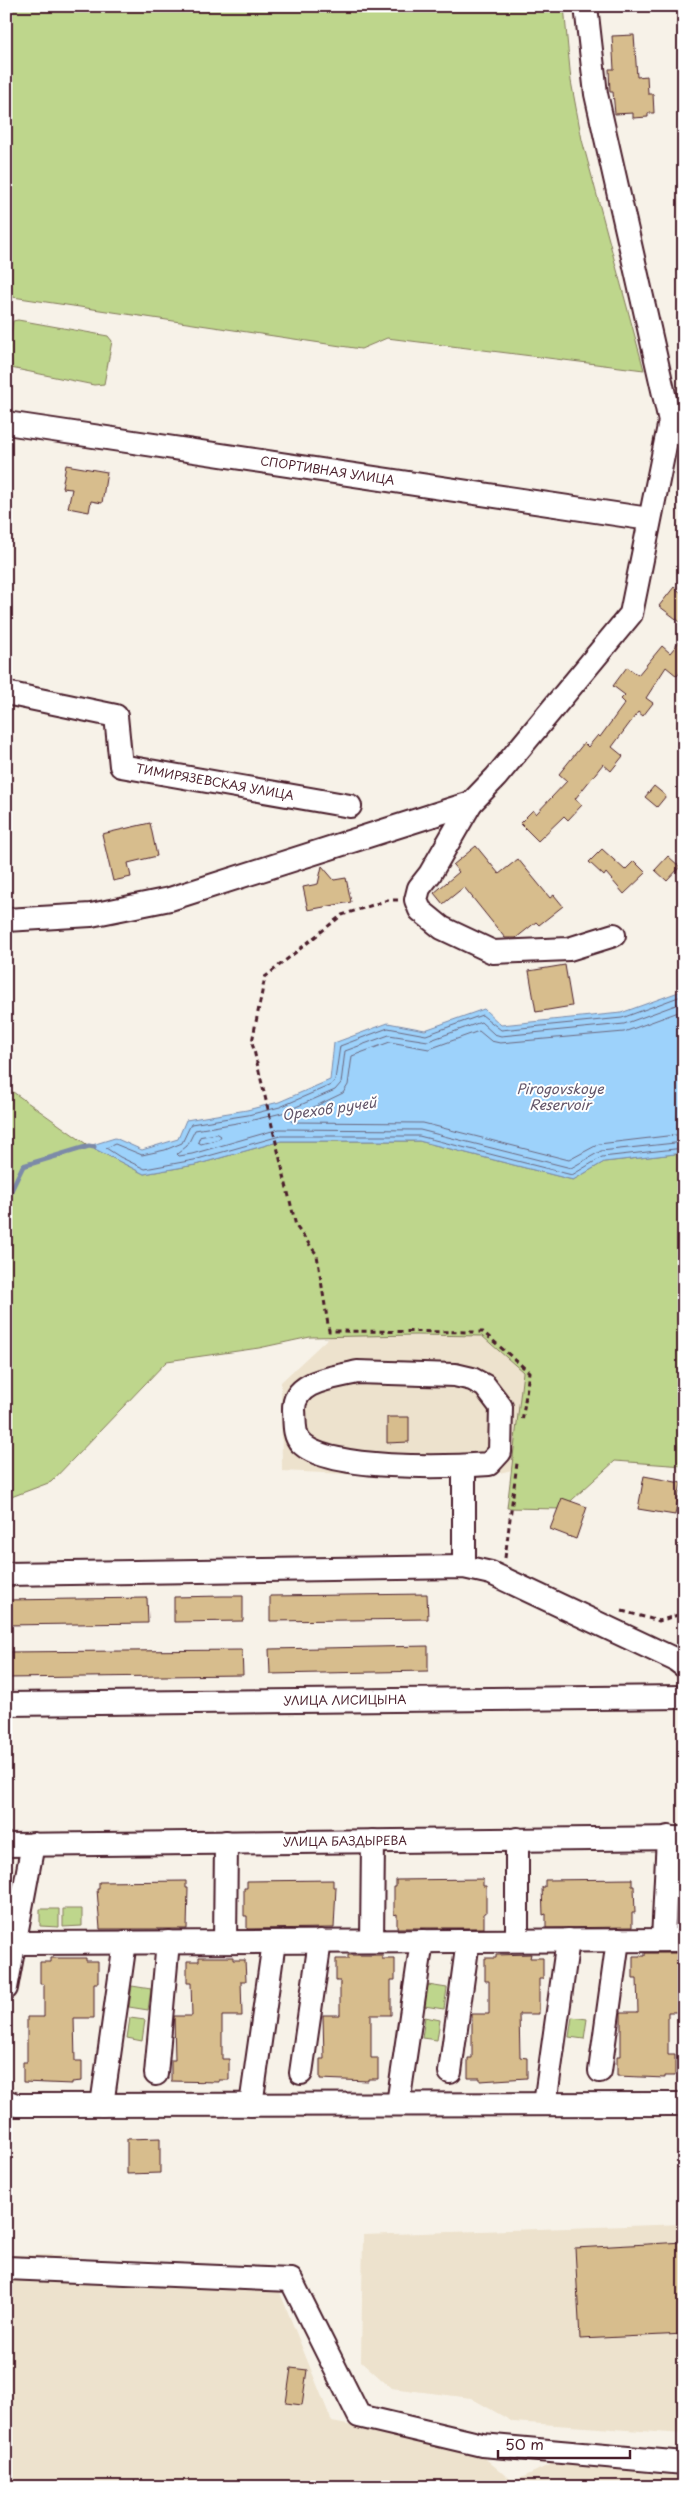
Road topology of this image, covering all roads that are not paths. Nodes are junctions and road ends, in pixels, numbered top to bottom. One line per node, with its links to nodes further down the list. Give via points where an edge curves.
1 (586, 6): 3 (street, via 596,94)
2 (6, 424): 4 (street, СПОРТИВНАЯ УЛИЦА)
3 (677, 424): 4 (street)
4 (649, 519): 6 (street, via 631,614)
5 (6, 693): 7 (street, ТИМИРЯЗЕВСКАЯ УЛИЦА, via 116,716 121,766)
6 (471, 803): 8 (street, via 170,899 91,915); 9 (street, via 419,888 416,900 420,910 442,928 493,952 569,949)
7 (350, 806)
8 (6, 920)
9 (614, 935)
10 (464, 1466): 10 (street, via 489,1464 500,1452 501,1407 485,1386 472,1379 357,1372 308,1385 294,1402 296,1436 311,1450 360,1464); 11 (street)
11 (464, 1567): 12 (street); 13 (street, via 491,1573)
12 (6, 1574)
13 (684, 1666)
14 (684, 1698): 15 (street, УЛИЦА ЛИСИЦЫНА)
15 (6, 1704)
16 (676, 1838): 17 (street, УЛИЦА БАЗДЫРЕВА); 25 (street)
17 (518, 1839): 18 (street, УЛИЦА БАЗДЫРЕВА); 22 (street)
18 (373, 1841): 19 (street, УЛИЦА БАЗДЫРЕВА); 27 (street)
19 (226, 1842): 21 (street, УЛИЦА БАЗДЫРЕВА); 32 (street)
20 (6, 1844): 21 (street, УЛИЦА БАЗДЫРЕВА)
21 (33, 1844): 34 (street)
22 (517, 1940): 23 (street); 29 (street)
23 (568, 1940): 24 (street); 42 (street)
24 (618, 1940): 25 (street); 36 (street)
25 (674, 1940)
26 (320, 1941): 27 (street); 33 (street); 38 (street)
27 (372, 1941): 28 (street)
28 (422, 1941): 29 (street); 41 (street)
29 (468, 1941): 37 (street)
30 (124, 1942): 31 (street); 34 (street); 44 (street)
31 (168, 1942): 32 (street); 39 (street)
32 (225, 1942): 33 (street)
33 (274, 1942): 45 (street)
34 (15, 1943): 35 (street)
35 (6, 1988)
36 (600, 2071)
37 (450, 2072)
38 (301, 2073)
39 (156, 2074)
40 (6, 2101): 44 (street, via 16,2105)
41 (398, 2104): 42 (street); 45 (street)
42 (545, 2104): 43 (street)
43 (684, 2104)
44 (102, 2105): 45 (street)
45 (251, 2105)
46 (6, 2268): 47 (street, via 291,2280 359,2416 482,2445)
47 (684, 2463)

